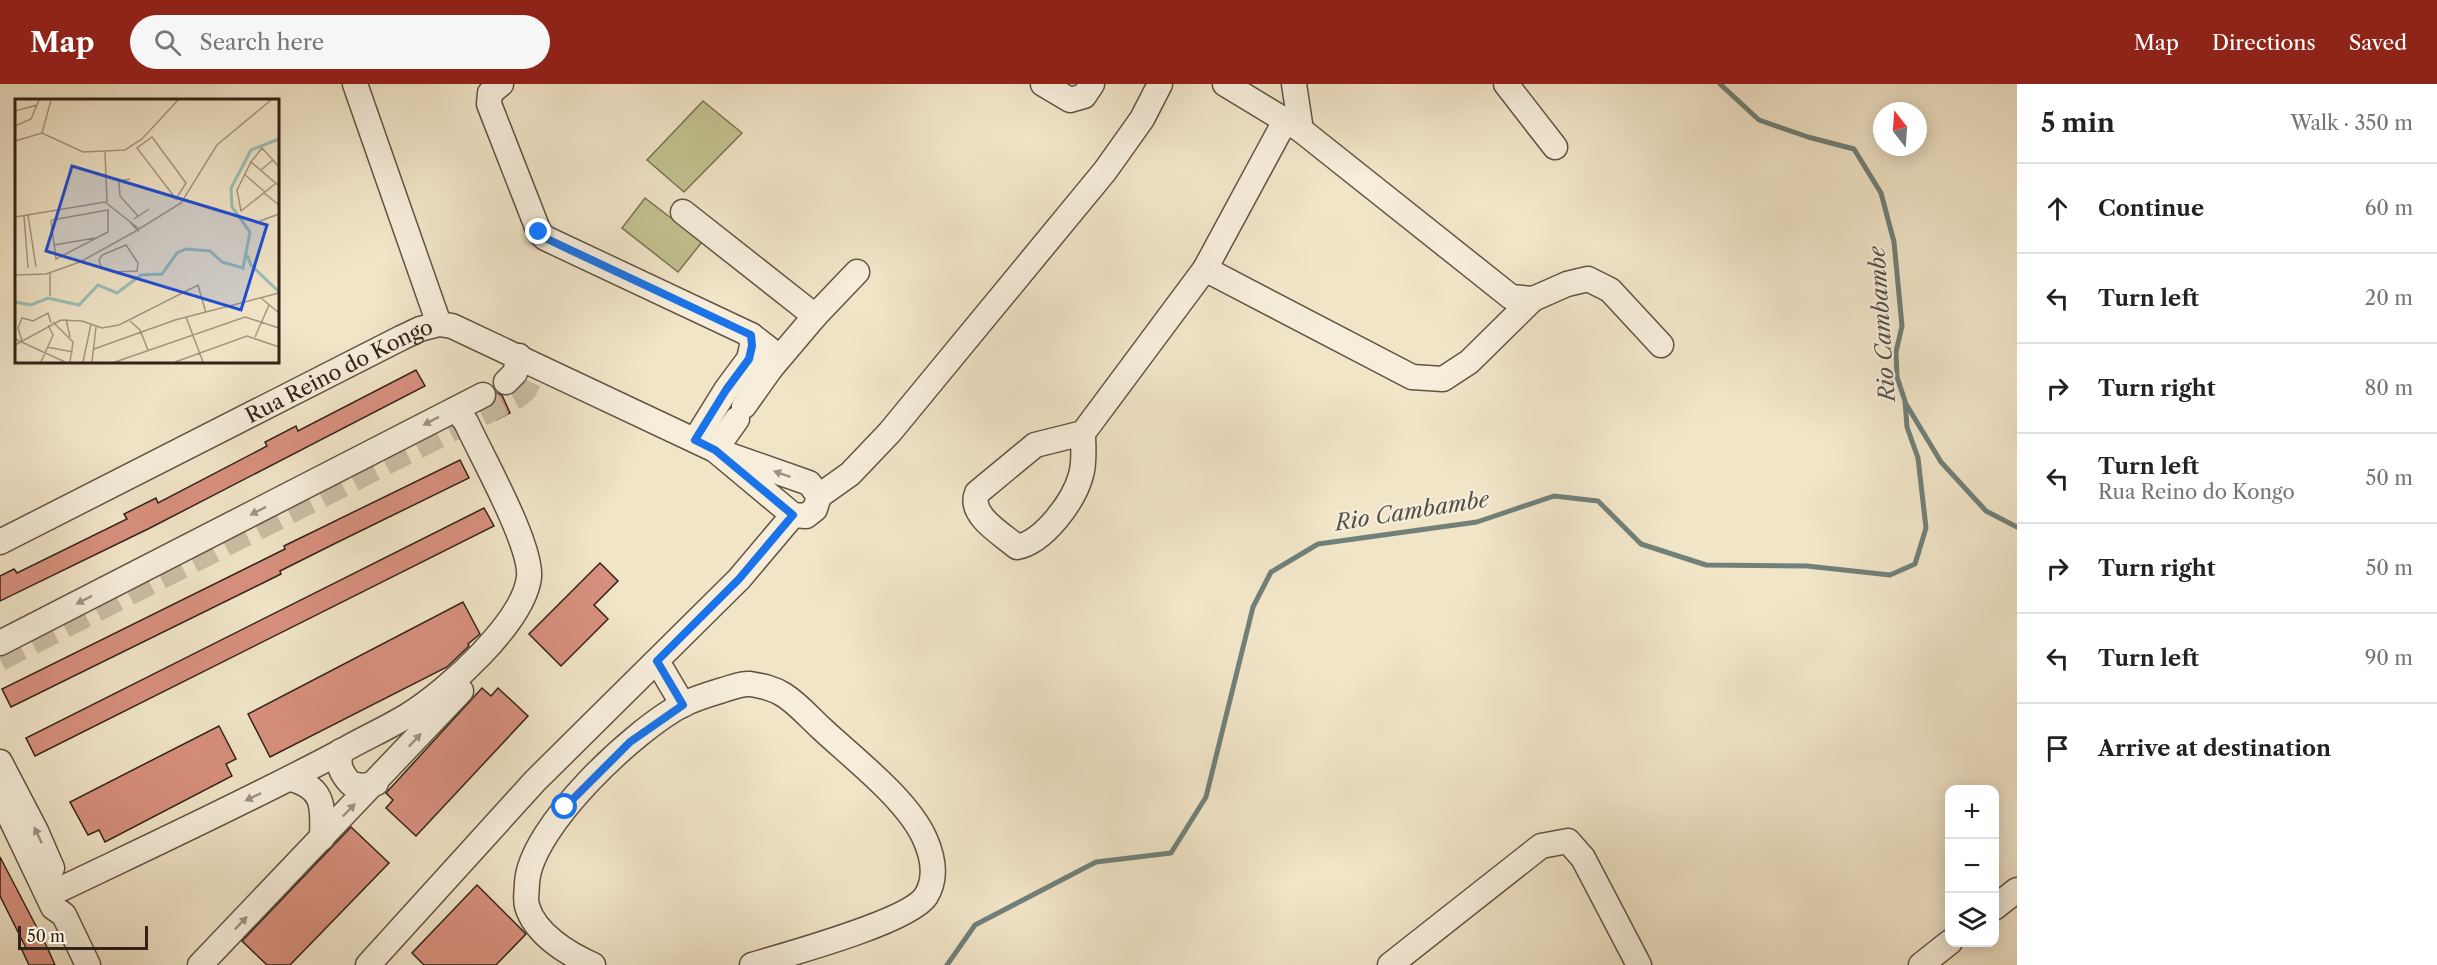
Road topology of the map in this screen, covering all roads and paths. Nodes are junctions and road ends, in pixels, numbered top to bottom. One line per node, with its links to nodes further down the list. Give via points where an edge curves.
1 (355, 84): 16 (street)
2 (501, 84): 17 (street, via 490,93 489,104 535,224 545,238)
3 (1043, 84): 4 (street, via 1070,100 1084,96)
4 (1092, 84)
5 (1160, 84): 27 (street, via 1142,119 1105,171 897,423 849,474)
6 (1225, 84): 9 (street)
7 (1294, 84): 9 (street)
8 (1506, 84): 10 (street)
9 (1293, 125): 12 (street); 14 (street, via 1510,297)
10 (1555, 147)
11 (683, 212): 15 (street)
12 (1205, 269): 14 (street, via 1412,377 1443,379 1469,362); 25 (street)
13 (856, 272): 15 (street)
14 (1533, 299): 18 (street, via 1588,279 1610,290)
15 (815, 316): 20 (street)
16 (439, 324): 19 (street, Rua Reino do Kongo); 29 (street, Rua Reino do Kongo, via 401,338)
17 (751, 335): 20 (street, via 769,349); 22 (street, via 749,359)
18 (1661, 345)
19 (519, 356): 21 (street, via 515,373); 26 (street, Rua Reino do Kongo)
20 (771, 368): 24 (street)
21 (506, 382)
22 (726, 390): 24 (street, via 733,390); 26 (street)
23 (469, 402): 30 (street, one-way to 30); 33 (street, via 466,422 526,554 529,576 522,602 469,667 441,692 410,715); 36 (street, one-way to 23, via 508,638 532,608 540,580 538,551 527,522)
24 (743, 408): 26 (street)
25 (1083, 432): 25 (street, via 1080,477 1060,514 1039,536 1017,547 978,512 977,493 1035,445)
26 (705, 445): 27 (street, Rua Reino do Kongo, one-way to 26, via 809,483); 28 (street, Rua Reino do Kongo)
27 (819, 496): 28 (street, via 806,516)
28 (793, 515): 31 (street, via 739,579)
29 (0, 542)
30 (0, 643)
31 (657, 661): 32 (street); 46 (street, via 535,781)
32 (683, 705): 47 (street, via 630,742 565,807 542,840 528,872 526,904 538,927 572,956); 48 (street, via 745,683 766,686 785,696 907,811 932,856 933,878 925,897 908,909 850,935)
33 (341, 751): 35 (street); 36 (street, via 338,762 351,784)
34 (0, 762): 39 (street, one-way to 34)
35 (291, 779): 38 (street, via 312,787 320,798); 39 (street, one-way to 39)
36 (376, 783): 38 (street, one-way to 36)
37 (0, 796): 42 (street, via 53,908)
38 (322, 838): 45 (street, one-way to 38)
39 (61, 889): 42 (street, via 66,901)
40 (2017, 890): 41 (street)
41 (1999, 905)
42 (64, 915): 44 (street)
43 (1945, 946): 51 (street)
44 (88, 965)
45 (200, 965)
46 (368, 965)
47 (593, 965)
48 (752, 965)
49 (1390, 965): 50 (street, via 1541,846 1568,841 1583,858)
50 (1638, 965)
51 (1921, 965)

